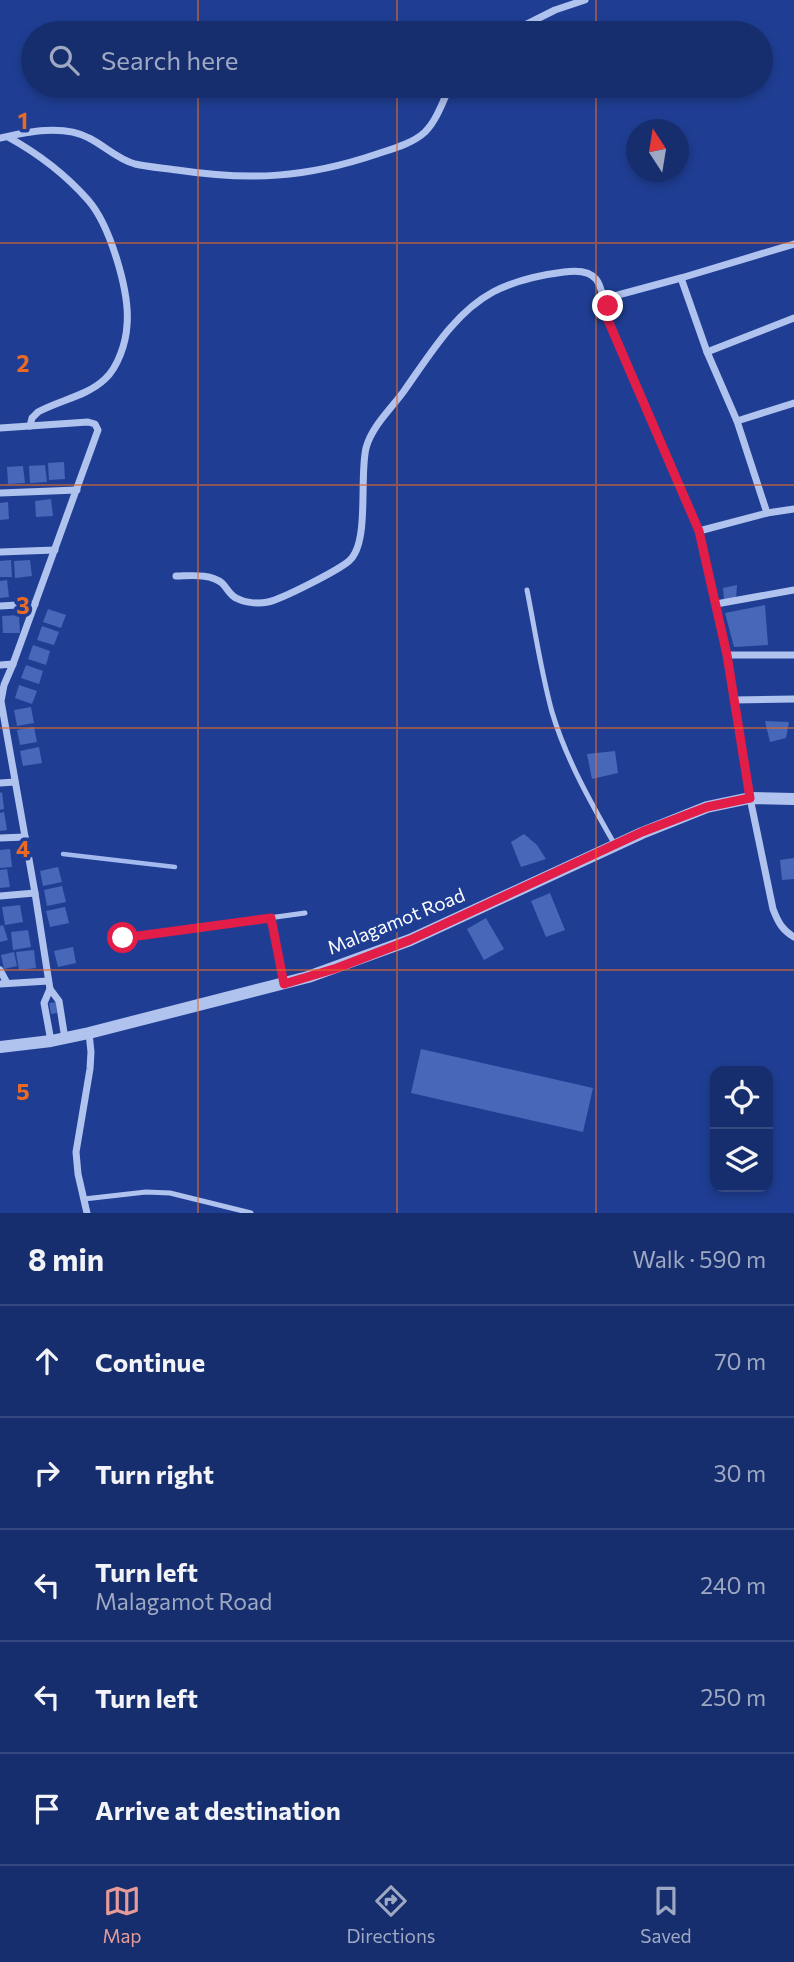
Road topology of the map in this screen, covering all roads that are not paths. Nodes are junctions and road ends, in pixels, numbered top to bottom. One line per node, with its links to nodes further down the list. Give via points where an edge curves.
1 (584, 0): 2 (street)
2 (533, 21)
3 (444, 98): 4 (street, via 432,124 412,141 352,162 274,177 229,177 135,164 68,131)
4 (4, 137): 12 (street, via 43,160 88,200 101,218 121,276 128,324 119,359 107,377 94,388 38,412)
5 (794, 244): 6 (street)
6 (681, 278): 7 (street, via 618,295); 9 (street)
7 (605, 313): 18 (street); 21 (street, via 602,287 584,271 519,282 473,306 429,355 372,432 362,471 361,539 349,561 336,570 266,603 236,598 216,579)
8 (794, 318): 9 (street)
9 (707, 352): 11 (street)
10 (794, 403): 11 (street)
11 (737, 421): 17 (street)
12 (30, 426): 13 (street); 14 (street, via 88,422 97,426)
13 (0, 428)
14 (77, 490): 15 (street); 19 (street)
15 (0, 493)
16 (794, 509): 17 (street)
17 (767, 513): 18 (street)
18 (699, 531): 25 (street)
19 (55, 550): 20 (street); 24 (street)
20 (0, 552)
21 (176, 576)
22 (527, 590): 39 (lane, via 552,713)
23 (794, 590): 25 (street)
24 (35, 604): 26 (street); 29 (street)
25 (716, 604): 27 (street)
26 (0, 606)
27 (727, 655): 28 (street); 32 (street)
28 (794, 655)
29 (13, 664): 30 (street); 33 (street, via 1,701)
30 (0, 665)
31 (794, 699): 32 (street)
32 (734, 700): 35 (street)
33 (15, 782): 34 (street); 37 (street)
34 (0, 783)
35 (750, 798): 36 (street, Malagamot Road); 39 (street, Malagamot Road, via 707,807); 44 (street, via 773,909 779,923)
36 (794, 799)
37 (25, 836): 38 (street); 40 (street)
38 (0, 838)
39 (615, 845): 48 (street, Malagamot Road, via 410,940)
40 (35, 893): 41 (street); 49 (street)
41 (0, 896)
42 (305, 914): 43 (lane)
43 (271, 918): 45 (lane); 48 (lane)
44 (794, 937)
45 (123, 938)
46 (0, 970): 47 (street)
47 (4, 984): 49 (street)
48 (284, 984): 50 (street, Malagamot Road)
49 (49, 985): 51 (street, via 59,1001); 52 (street, via 44,1003)
50 (89, 1033): 51 (street, Malagamot Road); 54 (street, via 90,1069 76,1152)
51 (65, 1038): 52 (street, Malagamot Road)
52 (51, 1041): 53 (street, Malagamot Road)
53 (0, 1047)
54 (84, 1199): 55 (street); 56 (lane, via 170,1193)
55 (87, 1213)
56 (251, 1213)

